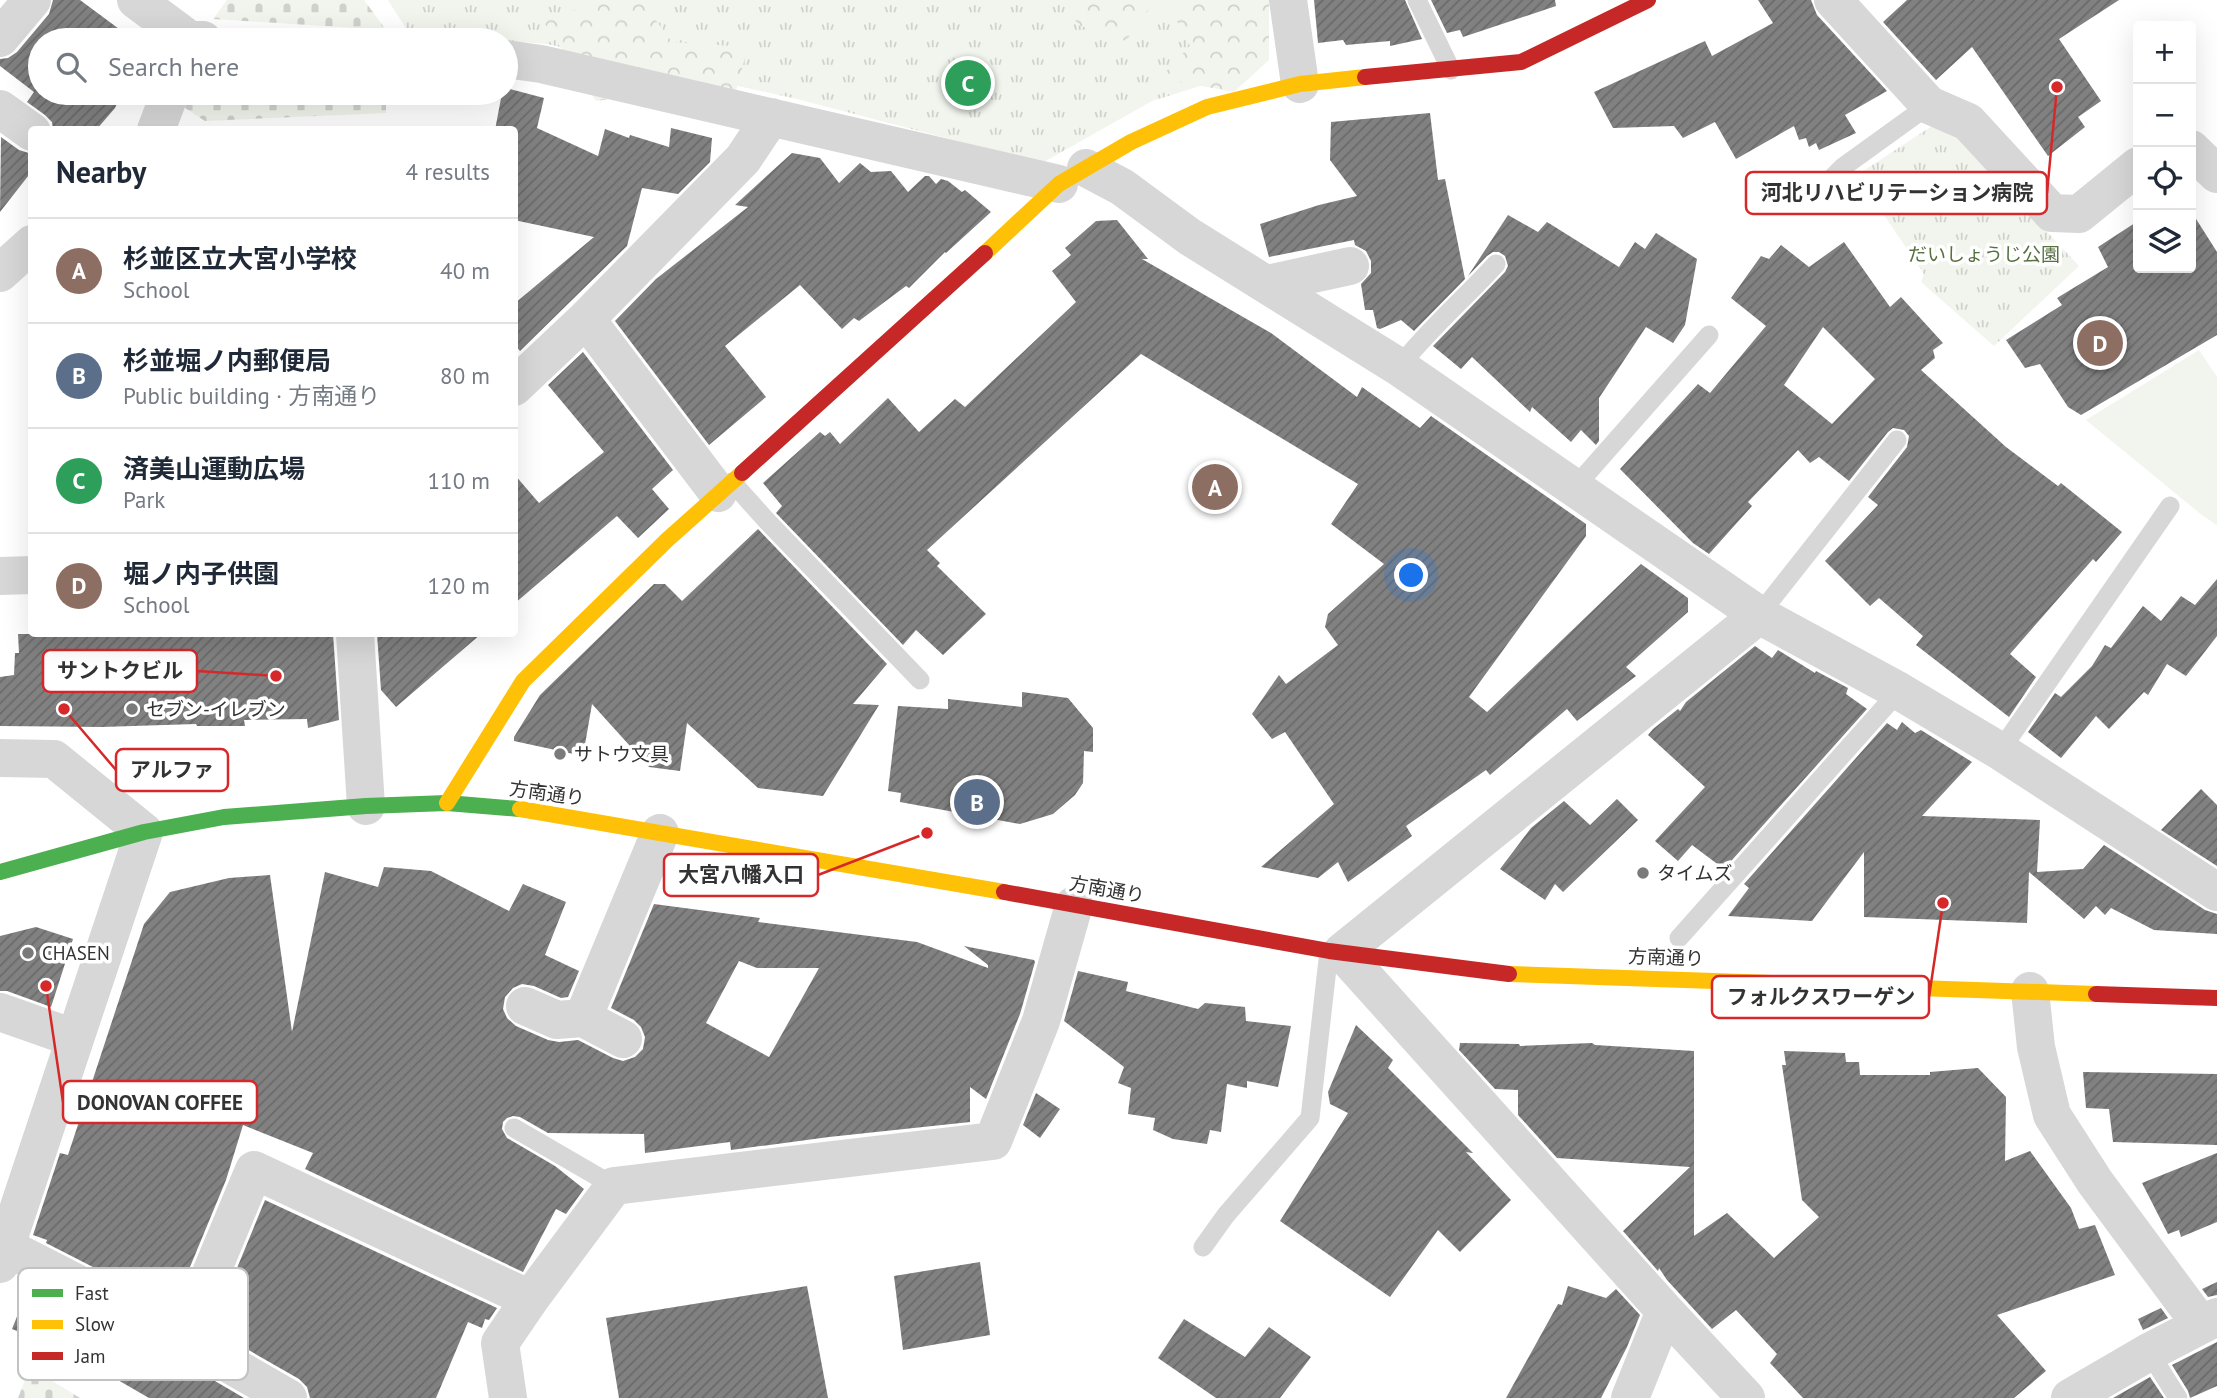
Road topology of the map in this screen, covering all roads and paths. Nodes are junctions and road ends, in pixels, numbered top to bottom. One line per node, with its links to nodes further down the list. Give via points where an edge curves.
1 (32, 0): 8 (street)
2 (136, 0): 7 (street)
3 (1288, 0): 11 (street)
4 (1418, 0): 10 (lane)
5 (1648, 0): 10 (main road, via 1521,62)
6 (1833, 0): 13 (street)
7 (174, 28)
8 (0, 38)
9 (518, 61): 15 (street)
10 (1451, 70): 11 (main road)
11 (1300, 84): 21 (main road, via 1208,107 1131,142)
12 (165, 105): 16 (street)
13 (1929, 105): 19 (street, via 1968,122 2052,213 2079,214); 22 (lane)
14 (0, 109): 17 (street)
15 (771, 117): 21 (street); 28 (street, via 743,159)
16 (158, 126)
17 (28, 129)
18 (2196, 154): 20 (street)
19 (2133, 170)
20 (2217, 174)
21 (1072, 176): 27 (street, via 1122,187 1190,237); 33 (main road)
22 (1833, 177)
23 (28, 248): 26 (street)
24 (1496, 264): 30 (lane)
25 (1350, 266): 27 (street)
26 (0, 273)
27 (1267, 284): 30 (street)
28 (586, 319): 31 (street); 33 (street)
29 (1709, 335): 34 (lane)
30 (1399, 367): 34 (street)
31 (518, 377)
32 (1897, 440): 38 (lane)
33 (725, 488): 40 (lane, via 775,530); 44 (main road, via 523,681)
34 (1574, 488): 38 (street)
35 (2170, 506): 42 (lane)
36 (28, 575): 37 (street)
37 (0, 576)
38 (1759, 615): 41 (street); 52 (street)
39 (355, 637): 45 (street)
40 (920, 680)
41 (1899, 691): 42 (street); 51 (lane)
42 (2000, 751): 49 (street)
43 (0, 758): 46 (street, via 54,759)
44 (447, 803): 45 (main road, 方南通り); 47 (main road, 方南通り, via 526,810)
45 (366, 806): 46 (main road, 方南通り, via 224,817)
46 (144, 832): 48 (main road, 方南通り); 58 (street)
47 (660, 833): 50 (main road, 方南通り); 57 (street)
48 (0, 872)
49 (2217, 892)
50 (1074, 905): 52 (main road, 方南通り); 61 (street, via 1041,1021 993,1141)
51 (1679, 938)
52 (1335, 951): 53 (main road, 方南通り, via 1494,973); 62 (lane, via 1310,1118); 67 (street)
53 (2030, 991): 54 (main road, 方南通り); 68 (street, via 2036,1047 2052,1115 2095,1182)
54 (2217, 998)
55 (525, 1006): 57 (street, via 557,1020)
56 (0, 1012): 58 (street)
57 (583, 1018): 59 (street)
58 (74, 1038): 63 (street)
59 (623, 1039)
60 (514, 1128): 61 (lane)
61 (614, 1186): 66 (street)
62 (1203, 1247)
63 (3, 1256): 64 (street)
64 (29, 1268)
65 (213, 1268): 66 (street, via 254,1170)
66 (530, 1299): 72 (street, via 499,1343)
67 (1665, 1311): 73 (street); 74 (street)
68 (2209, 1321): 69 (street)
69 (2149, 1352): 75 (street); 76 (lane)
70 (248, 1375): 71 (street)
71 (288, 1398)
72 (508, 1398)
73 (1630, 1398)
74 (1746, 1398)
75 (2070, 1398)
76 (2178, 1398)

